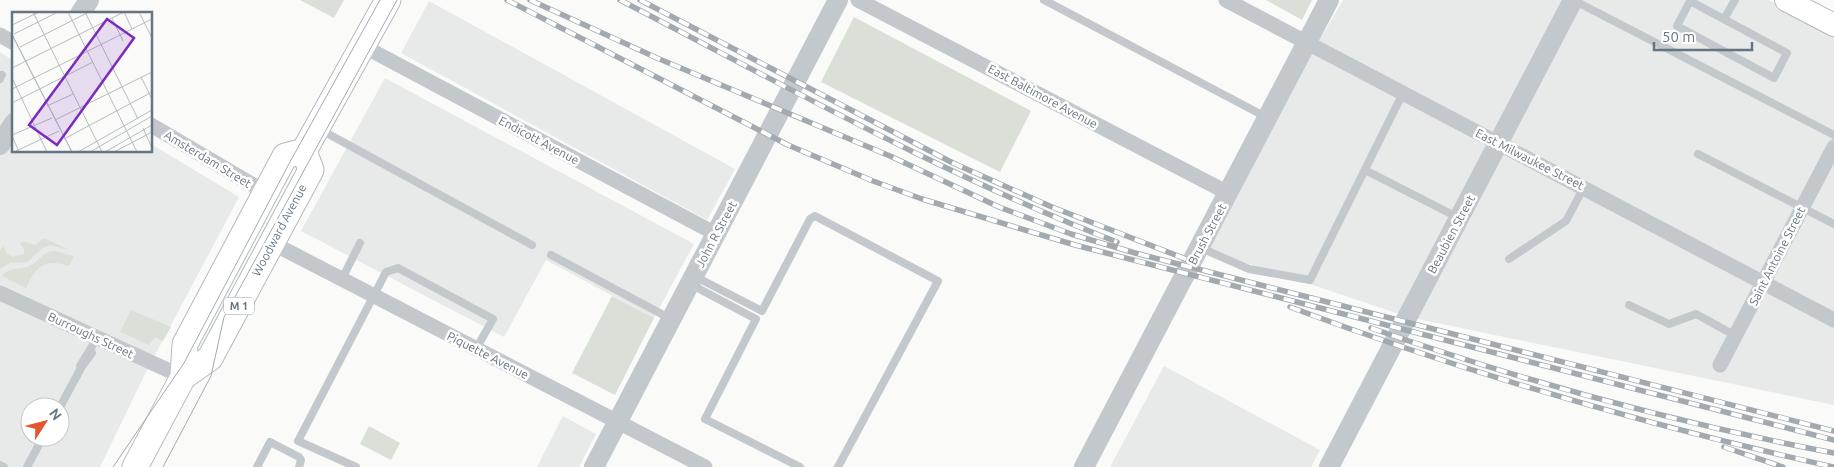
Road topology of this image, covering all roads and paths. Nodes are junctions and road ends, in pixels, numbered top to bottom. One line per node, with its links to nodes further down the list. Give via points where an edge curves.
1 (89, 0): 11 (street)
2 (388, 0): 17 (main road)
3 (838, 0): 36 (street, John R Street)
4 (858, 0): 32 (street, East Baltimore Avenue)
5 (1044, 0): 19 (lane)
6 (1226, 0): 16 (street, East Milwaukee Street)
7 (1329, 0): 16 (street, Brush Street)
8 (1573, 0): 23 (lane); 24 (street, Beaubien Street)
9 (1735, 0): 12 (lane)
10 (1786, 0): 13 (main road)
11 (81, 12)
12 (1724, 19): 12 (lane, via 1690,1 1677,26 1774,78 1787,53)
13 (1834, 25)
14 (0, 35): 15 (street)
15 (12, 42)
16 (1307, 42): 18 (street, East Milwaukee Street); 19 (street, Brush Street)
17 (363, 46): 22 (main road); 36 (street, Endicott Avenue)
18 (1404, 93): 24 (street, East Milwaukee Street); 29 (lane)
19 (1268, 118): 32 (street, Brush Street)
20 (12, 126): 25 (street)
21 (152, 126): 31 (street, Amsterdam Street)
22 (317, 128): 27 (main road); 39 (lane)
23 (1834, 135)
24 (1498, 143): 30 (street, East Milwaukee Street); 34 (street, Beaubien Street)
25 (0, 146)
26 (1834, 146): 33 (street, Saint Antoine Street)
27 (304, 151): 31 (main road, Woodward Avenue / M 1, via 285,156); 37 (main road, Woodward Avenue / M 1, via 311,170)
28 (1698, 154): 33 (lane)
29 (1365, 170): 34 (lane); 40 (lane, via 1310,280 1249,270)
30 (1584, 187): 42 (lane, via 1566,221); 45 (street, East Milwaukee Street)
31 (265, 192): 55 (main road, Woodward Avenue / M 1, via 185,344)
32 (1228, 193): 40 (street, Brush Street)
33 (1802, 208): 35 (lane); 45 (street, Saint Antoine Street)
34 (1459, 218): 71 (street, Beaubien Street)
35 (1834, 224)
36 (716, 234): 44 (street, John R Street)
37 (272, 243): 43 (street, Piquette Avenue); 55 (main road, Woodward Avenue / M 1, via 210,358)
38 (360, 243): 43 (lane)
39 (532, 246)
40 (1199, 247): 70 (street, Brush Street)
41 (551, 255): 49 (lane)
42 (1509, 260)
43 (342, 280): 47 (street, Piquette Avenue)
44 (692, 280): 49 (street, John R Street); 68 (lane, via 756,318 705,419); 69 (lane, via 762,311 810,219 815,216 938,281)
45 (1763, 282): 50 (street, East Milwaukee Street); 51 (street, Saint Antoine Street)
46 (0, 293): 52 (street, Burroughs Street)
47 (374, 296): 53 (street, Piquette Avenue); 53 (lane, via 386,272 398,268 493,319); 65 (lane, via 298,441)
48 (1629, 305): 51 (lane, via 1669,324 1696,314)
49 (672, 319): 57 (street, John R Street)
50 (1834, 320)
51 (1736, 336): 54 (street, Saint Antoine Street)
52 (94, 344): 55 (street, Burroughs Street); 56 (lane)
53 (476, 349): 57 (street, Piquette Avenue)
54 (1720, 365)
55 (183, 377): 62 (main road, Woodward Avenue / M 1)
56 (65, 397)
57 (618, 422): 66 (street, John R Street); 67 (street, Piquette Avenue)
58 (38, 447): 61 (lane)
59 (0, 465): 60 (lane)
60 (4, 467)
61 (27, 467)
62 (135, 467)
63 (257, 467): 64 (lane, via 270,442 299,457)
64 (299, 467)
65 (356, 467)
66 (594, 467)
67 (705, 467)
68 (800, 467)
69 (838, 467)
70 (1084, 467)
71 (1329, 467)

